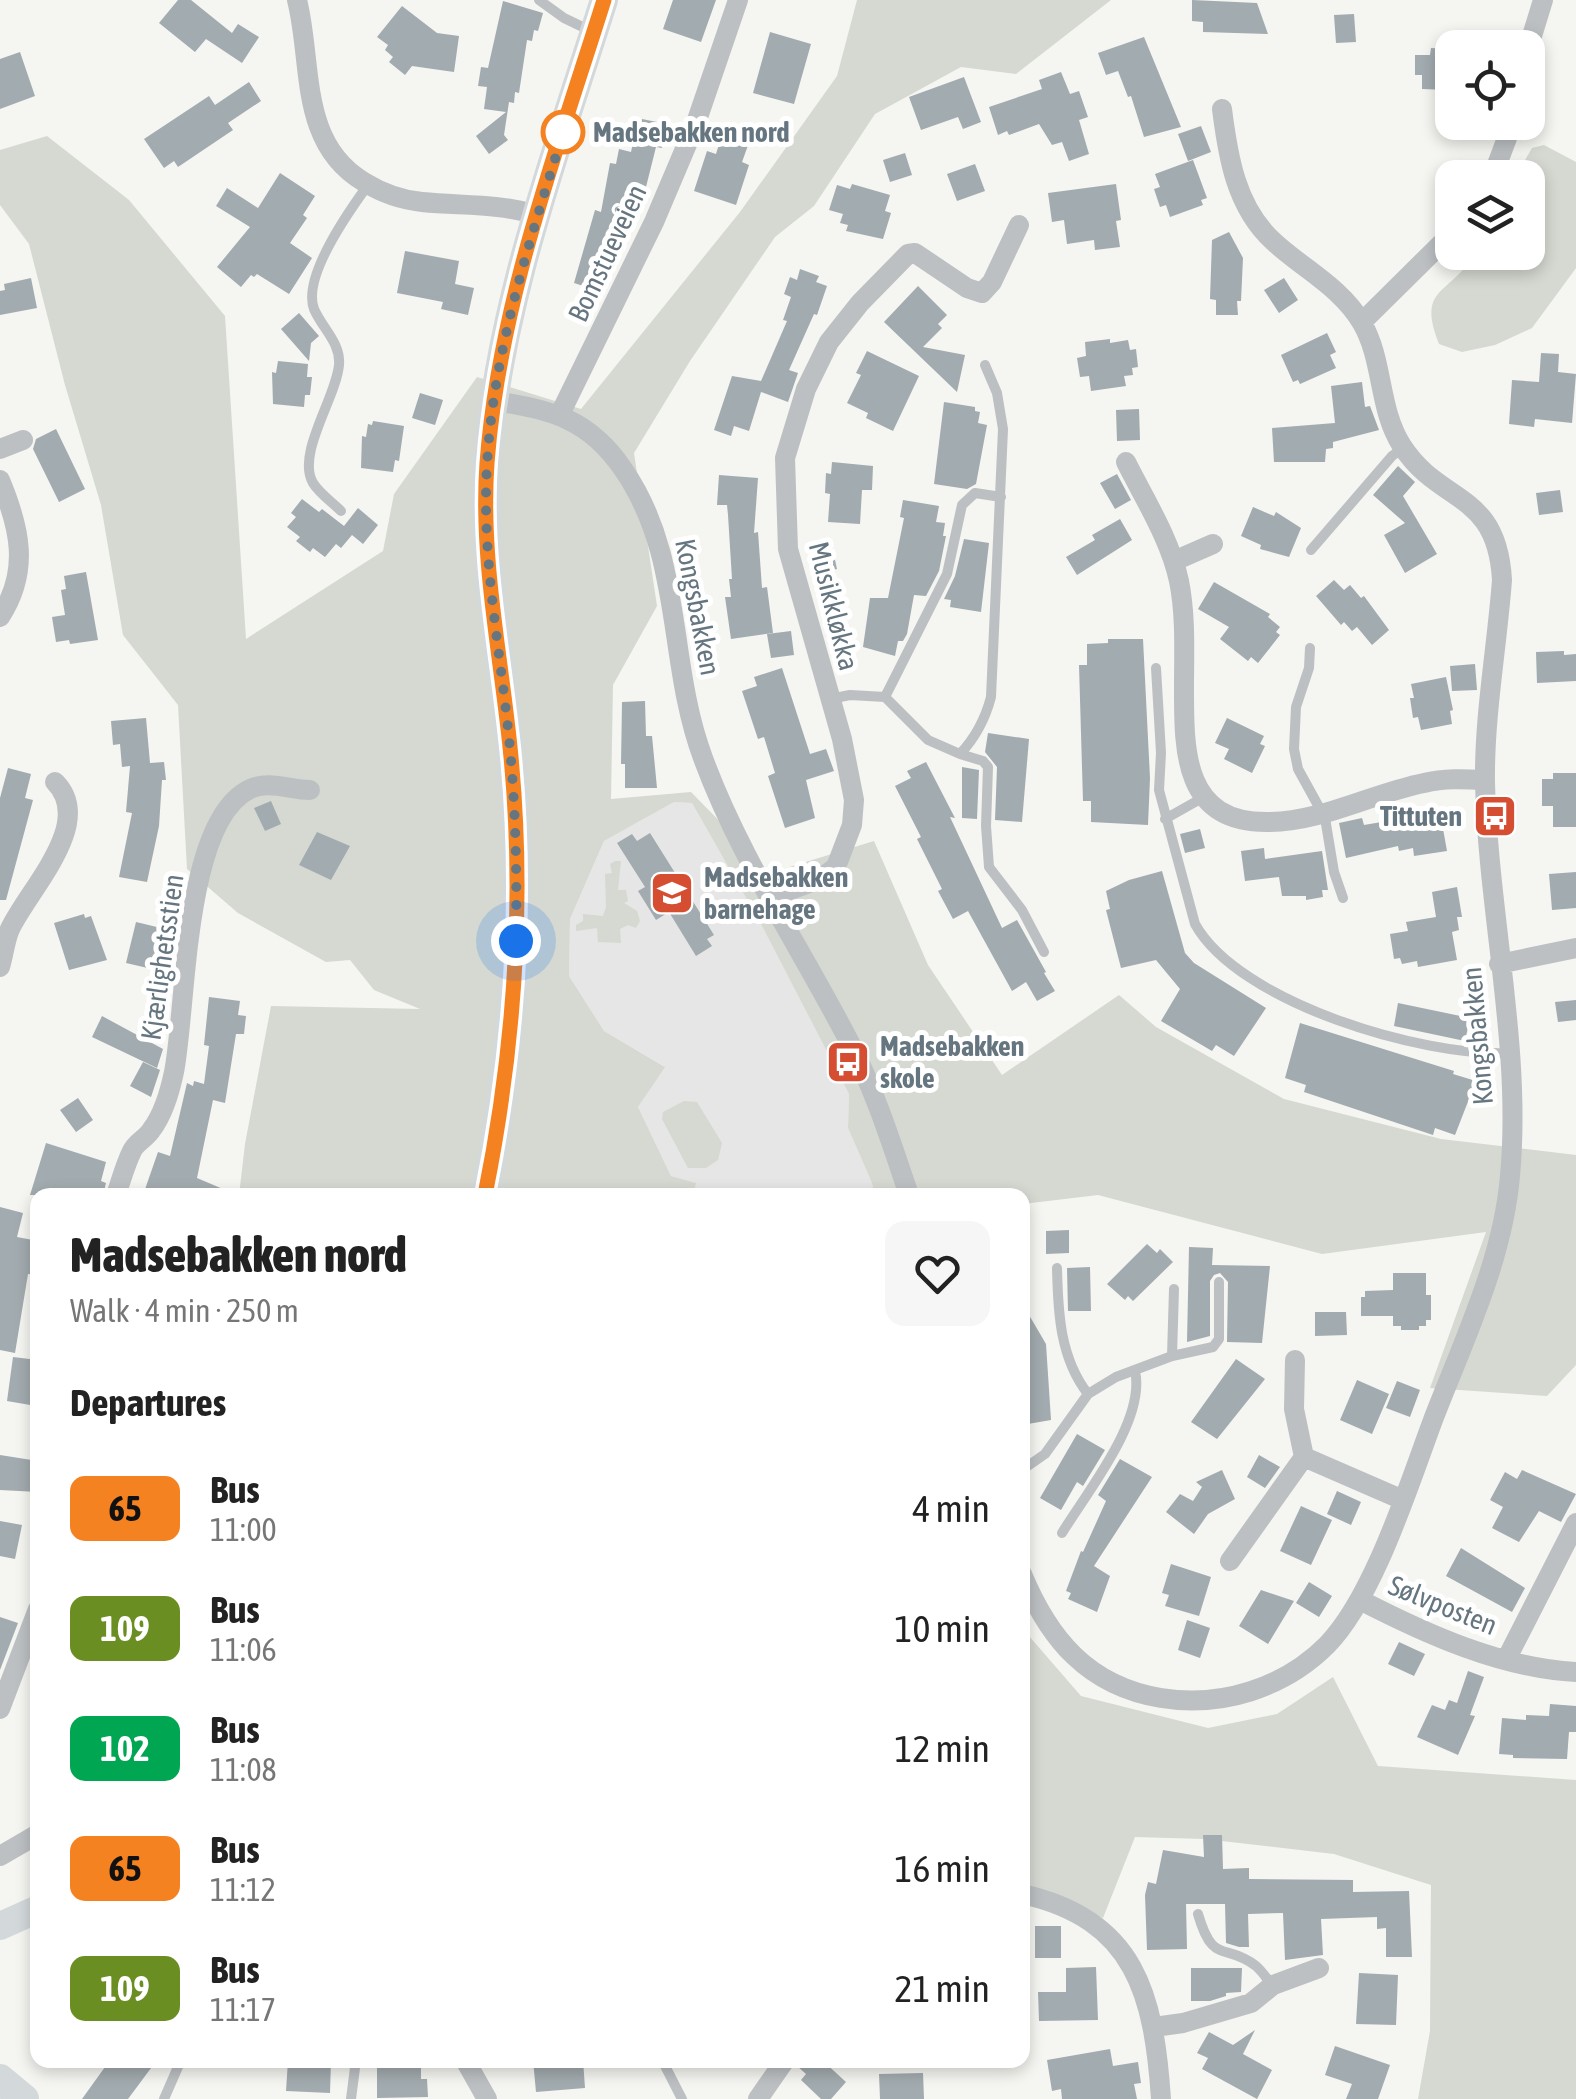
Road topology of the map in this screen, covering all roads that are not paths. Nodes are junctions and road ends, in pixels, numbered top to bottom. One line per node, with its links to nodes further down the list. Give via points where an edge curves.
1 (296, 0): 9 (street, via 316,121 333,155)
2 (539, 0): 7 (lane)
3 (604, 0): 7 (main road)
4 (738, 0): 16 (street, Bomstueveien, via 654,222)
5 (1542, 0): 6 (street)
6 (1533, 30)
7 (594, 32): 10 (main road)
8 (1222, 109): 13 (street, Kongsbakken, via 1230,164 1260,228 1337,292)
9 (368, 185): 10 (street, via 418,202 492,205); 23 (lane, via 312,283 314,308 339,366 308,470 316,489)
10 (537, 216): 15 (main road)
11 (1019, 226): 31 (street, Musikkløkka, via 982,294 908,254 829,342 806,389 785,458 788,549)
12 (1435, 249): 13 (street)
13 (1362, 322): 18 (street, Kongsbakken)
14 (985, 365): 22 (lane, via 1002,429)
15 (495, 401): 16 (street, Kongsbakken); 47 (main road, via 488,549 511,758 516,902 506,1075)
16 (560, 414): 39 (street, Kongsbakken, via 612,454 654,527 701,753 727,820)
17 (24, 440): 19 (street)
18 (1403, 448): 25 (lane); 33 (street, Kongsbakken, via 1473,505 1501,556)
19 (0, 450)
20 (1126, 462): 26 (street)
21 (0, 480): 27 (street, via 22,553 19,578)
22 (1001, 497): 30 (lane, via 975,493 962,505 947,574); 32 (lane, via 991,697)
23 (341, 510)
24 (1213, 544): 26 (street)
25 (1311, 550)
26 (1174, 561): 36 (street, via 1182,612 1183,738 1191,777)
27 (0, 617)
28 (1310, 648): 37 (lane, via 1294,748)
29 (1156, 668): 38 (lane)
30 (885, 697): 31 (lane); 32 (lane, via 928,740)
31 (830, 699): 39 (street, Musikkløkka, via 852,777 849,836 836,866 820,879)
32 (960, 754): 42 (lane, via 988,768 990,867)
33 (1485, 780): 37 (street, via 1423,783); 43 (street, Kongsbakken)
34 (55, 782): 44 (street, via 69,810 62,838 8,932)
35 (310, 790): 46 (street, Kjærlighetsstien, via 262,784 245,791 218,820 189,934 166,1101 152,1131 133,1148)
36 (1204, 797): 37 (street, via 1231,816 1253,821); 38 (lane)
37 (1322, 812): 40 (lane)
38 (1164, 819): 45 (lane, via 1195,924 1220,956 1321,1015 1424,1046)
39 (772, 897): 48 (street, Kongsbakken, via 854,1051)
40 (1343, 898)
41 (1576, 948): 43 (street)
42 (1044, 952)
43 (1500, 964): 45 (street, Kongsbakken)
44 (0, 967)
45 (1509, 1053): 58 (street, Kongsbakken, via 1512,1156 1500,1238)
46 (119, 1188)
47 (486, 1188)
48 (907, 1188)
49 (1057, 1268): 55 (lane, via 1058,1321)
50 (1220, 1282): 52 (lane, via 1219,1340 1214,1347)
51 (1174, 1289): 52 (lane)
52 (1172, 1356): 54 (lane)
53 (1296, 1360): 56 (street, via 1294,1409)
54 (1135, 1371): 55 (lane); 60 (lane, via 1135,1402 1119,1440)
55 (1088, 1394): 57 (lane)
56 (1304, 1457): 58 (street); 61 (street)
57 (1030, 1464)
58 (1403, 1500): 63 (street, Kongsbakken)
59 (1576, 1523): 65 (street, Sølvposten)
60 (1062, 1532)
61 (1230, 1562)
62 (1030, 1592): 63 (street, Kongsbakken, via 1042,1620 1083,1664 1140,1695 1180,1701 1220,1700 1282,1678 1328,1644)
63 (1360, 1600): 65 (street, Sølvposten, via 1484,1655)
64 (30, 1630): 67 (street)
65 (1507, 1658): 66 (street, Sølvposten)
66 (1576, 1672)
67 (0, 1709)
68 (30, 1839): 69 (street)
69 (0, 1856)
70 (1030, 1896): 76 (street, via 1054,1902 1108,1937 1146,1993)
71 (30, 1913): 73 (main road)
72 (1198, 1914): 75 (lane, via 1214,1949 1254,1964)
73 (0, 1926)
74 (1318, 1968): 75 (street)
75 (1273, 1986): 76 (street, via 1251,2003)
76 (1154, 2027): 89 (street)
77 (178, 2068): 85 (lane)
78 (355, 2068): 86 (lane)
79 (470, 2068): 87 (street)
80 (666, 2068): 88 (lane)
81 (780, 2068): 83 (street)
82 (0, 2079): 84 (main road)
83 (762, 2097)
84 (24, 2099)
85 (164, 2099)
86 (351, 2099)
87 (488, 2099)
88 (682, 2099)
89 (1160, 2099)

